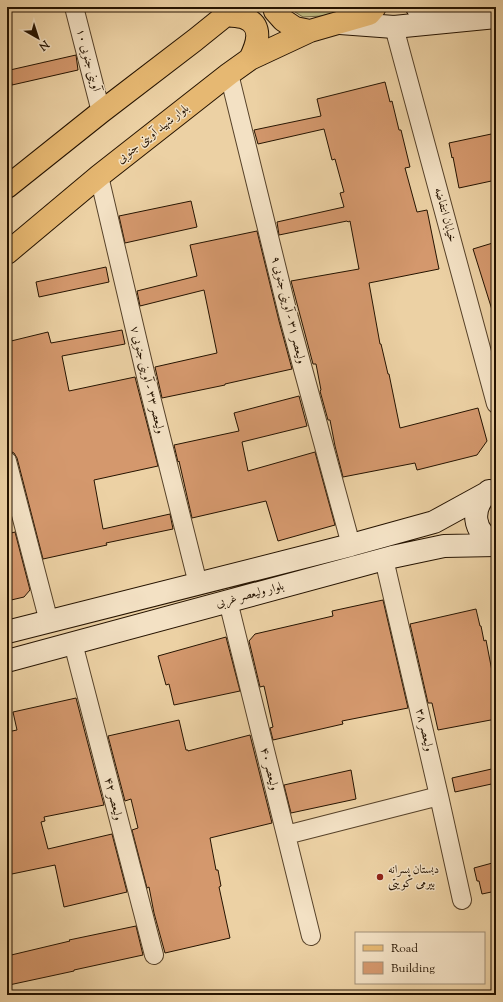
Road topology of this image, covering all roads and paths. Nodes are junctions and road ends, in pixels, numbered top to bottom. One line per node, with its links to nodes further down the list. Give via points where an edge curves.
1 (74, 7): 13 (street, آوینی جنوبی ۱۰)
2 (274, 7): 10 (main road, via 283,20 295,28)
3 (375, 7): 8 (main road, بلوار شهید آوینی جنوبی, via 369,14)
4 (417, 7): 7 (main road)
5 (231, 11): 11 (main road, via 254,24 258,35); 13 (main road)
6 (496, 17): 7 (main road)
7 (445, 22): 9 (main road)
8 (340, 23): 9 (main road); 10 (main road, بلوار شهید آوینی جنوبی)
9 (394, 27): 17 (street, خیابان انتفاضه)
10 (310, 31): 11 (main road, بلوار شهید آوینی جنوبی)
11 (250, 59): 12 (main road, بلوار شهید آوینی جنوبی)
12 (229, 74): 14 (main road, بلوار شهید آوینی جنوبی); 21 (street, ولیعصر ۳۱ - آوینی جنوبی ۹, via 289,318)
13 (101, 112): 15 (main road)
14 (99, 176): 16 (main road, بلوار شهید آوینی جنوبی); 23 (street, ولیعصر ۳۳ - آوینی جنوبی ۷)
15 (7, 187)
16 (7, 252)
17 (496, 404)
18 (7, 461): 25 (street)
19 (491, 489): 20 (main road, via 478,505 476,519 479,530); 21 (main road, بلوار ولیعصر غربی, via 434,522)
20 (496, 544): 22 (main road, بلوار ولیعصر غربی, via 444,546)
21 (351, 545): 23 (main road, بلوار ولیعصر غربی)
22 (384, 559): 24 (main road, بلوار ولیعصر غربی); 29 (street, ولیعصر ۳۸)
23 (198, 584): 25 (main road, بلوار ولیعصر غربی)
24 (228, 601): 27 (main road, بلوار ولیعصر غربی); 30 (street, ولیعصر ۴۰)
25 (49, 622): 26 (main road, بلوار ولیعصر غربی)
26 (7, 632)
27 (73, 643): 28 (main road, بلوار ولیعصر غربی); 33 (street, ولیعصر ۴۲)
28 (7, 662)
29 (439, 796): 30 (street); 31 (street, ولیعصر ۳۸)
30 (286, 835): 32 (street, ولیعصر ۴۰)
31 (462, 900)
32 (311, 936)
33 (154, 955)

